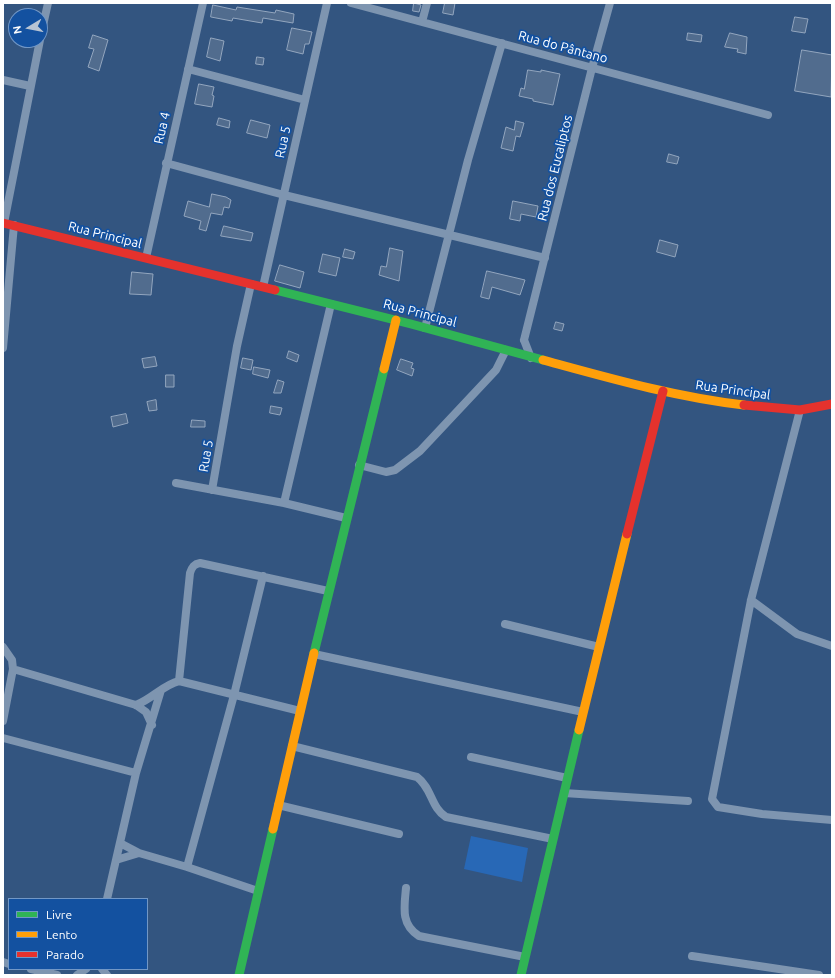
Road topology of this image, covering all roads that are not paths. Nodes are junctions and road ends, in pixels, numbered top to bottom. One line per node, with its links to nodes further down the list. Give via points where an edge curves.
1 (203, 3): 10 (street, Rua 4)
2 (327, 3): 13 (street, Rua 5)
3 (351, 3): 6 (street, Rua do Pântano)
4 (427, 3): 6 (street)
5 (610, 3): 9 (street, Rua dos Eucaliptos)
6 (422, 22): 7 (street, Rua do Pântano)
7 (502, 43): 9 (street, Rua do Pântano); 19 (street)
8 (38, 48): 12 (street)
9 (592, 68): 14 (street, Rua do Pântano); 21 (street, Rua dos Eucaliptos)
10 (188, 69): 13 (street); 15 (street, Rua 4)
11 (3, 80): 12 (street)
12 (30, 86): 17 (street)
13 (305, 100): 16 (street, Rua 5)
14 (768, 115)
15 (166, 163): 16 (street); 20 (street, Rua 4)
16 (284, 194): 19 (street); 23 (street, Rua 5)
17 (3, 223): 18 (street, Rua Principal)
18 (14, 225): 20 (street, Rua Principal); 28 (street)
19 (449, 234): 21 (street); 26 (street)
20 (146, 258): 22 (street, Rua Principal)
21 (545, 258): 27 (street, Rua dos Eucaliptos)
22 (251, 284): 23 (street, Rua Principal); 36 (street, Rua 5, via 237,346)
23 (263, 287): 24 (street, Rua Principal)
24 (331, 304): 25 (street, Rua Principal); 37 (street)
25 (396, 320): 26 (street, Rua Principal); 34 (street)
26 (425, 328): 29 (street, Rua Principal)
27 (524, 340): 29 (street); 30 (street)
28 (3, 348)
29 (509, 351): 30 (street, Rua Principal); 34 (street, via 487,380 420,451 404,464 386,472)
30 (531, 358): 31 (street, Rua Principal)
31 (663, 391): 33 (street, Rua Principal, via 708,401); 45 (street)
32 (832, 404): 33 (street, Rua Principal)
33 (800, 410): 41 (street)
34 (359, 465): 38 (street)
35 (176, 483): 36 (street)
36 (212, 490): 37 (street)
37 (284, 503): 38 (street)
38 (346, 518): 40 (street)
39 (263, 576): 40 (street); 48 (street, via 200,563 192,567); 50 (street)
40 (328, 592): 46 (street)
41 (751, 600): 43 (street, via 797,634); 64 (street, via 712,799 718,807)
42 (505, 624): 45 (street)
43 (832, 646)
44 (3, 647): 47 (street, via 12,660)
45 (599, 647): 53 (street)
46 (314, 654): 52 (street); 53 (street)
47 (13, 669): 51 (street); 54 (street)
48 (179, 682): 49 (street, via 167,685); 50 (street)
49 (162, 690): 51 (street); 55 (street)
50 (234, 696): 52 (street); 70 (street)
51 (136, 705): 55 (street, via 146,712)
52 (300, 711): 57 (street)
53 (583, 712): 60 (street)
54 (4, 716)
55 (152, 725): 59 (street)
56 (3, 738): 59 (street)
57 (292, 746): 63 (street); 66 (street, via 417,777 424,782 436,808 446,817)
58 (471, 757): 60 (street)
59 (136, 772): 67 (street)
60 (568, 778): 61 (street)
61 (564, 793): 62 (street); 66 (street)
62 (688, 801)
63 (278, 805): 65 (street); 72 (street)
64 (832, 820)
65 (399, 834)
66 (553, 839): 75 (street)
67 (120, 844): 68 (street); 69 (street)
68 (139, 854): 69 (street); 70 (street)
69 (116, 860): 73 (street)
70 (187, 867): 72 (street)
71 (406, 888): 75 (street, via 403,911 406,924 412,932 419,936)
72 (258, 891): 78 (street)
73 (106, 898)
74 (692, 956): 80 (street)
75 (525, 958): 79 (street)
76 (35, 970): 77 (street)
77 (57, 975)
78 (239, 975)
79 (521, 975)
80 (819, 975)

